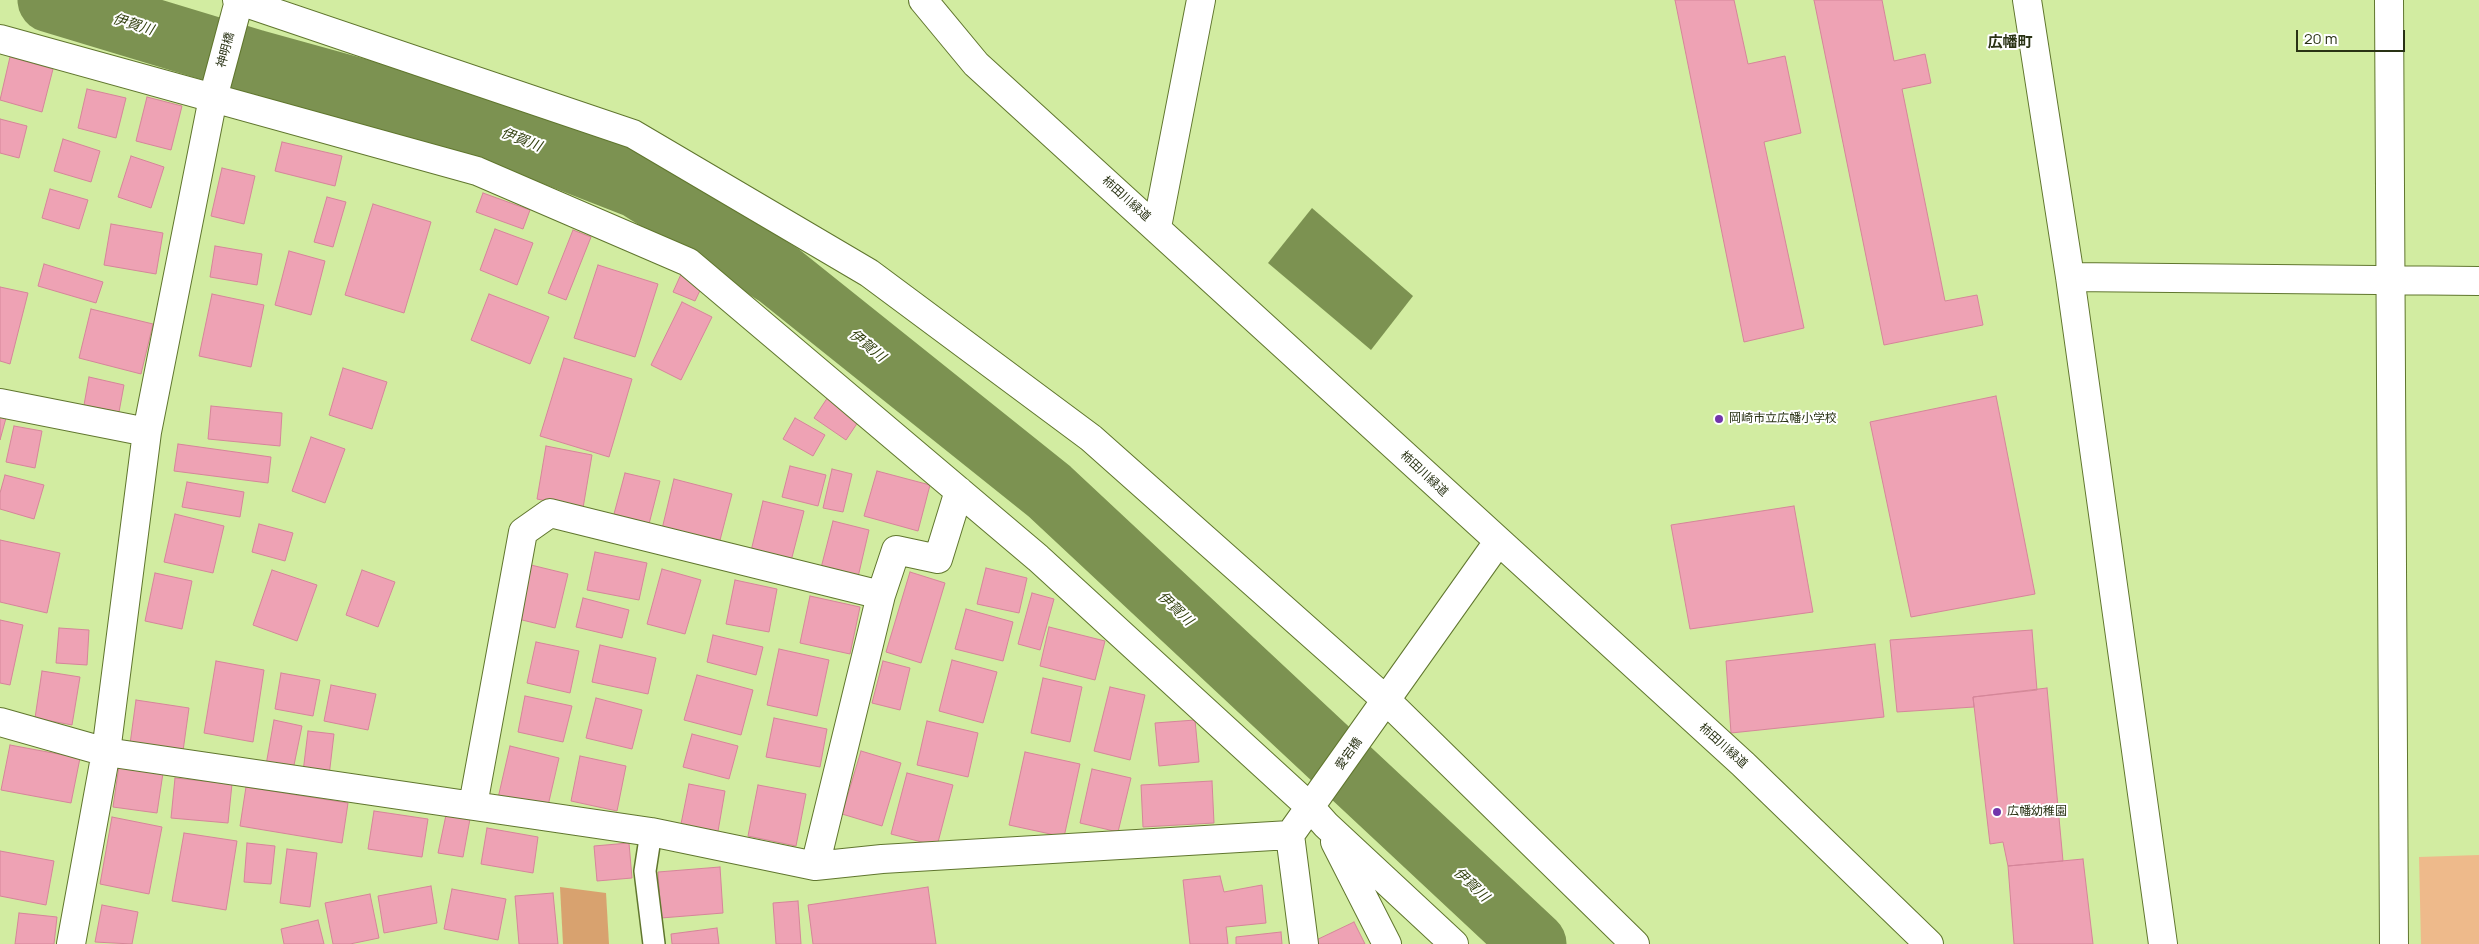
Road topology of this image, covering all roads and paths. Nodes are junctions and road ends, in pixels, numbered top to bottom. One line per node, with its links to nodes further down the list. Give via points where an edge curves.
1 (238, 0): 7 (street, 神明橋); 17 (street, via 633,134 869,273 1091,438)
2 (923, 0): 8 (street, 柿田川緑道, via 976,64)
3 (1201, 0): 8 (street)
4 (2027, 0): 9 (street)
5 (2389, 0): 10 (street)
6 (0, 39): 7 (street)
7 (213, 98): 13 (street, 神明橋); 14 (street, via 477,171 688,262)
8 (1156, 227): 15 (street, 柿田川緑道)
9 (2070, 277): 10 (street); 32 (street)
10 (2391, 280): 11 (street); 33 (street)
11 (2479, 281)
12 (0, 403): 13 (street)
13 (147, 432): 19 (street, 神明橋)
14 (959, 491): 16 (street, via 938,559 896,550); 21 (street, via 1038,558)
15 (1498, 542): 17 (street, 愛宕橋); 31 (street, 柿田川緑道, via 1743,764)
16 (881, 595): 20 (street, via 550,513 523,532); 24 (street)
17 (1387, 701): 21 (street, 愛宕橋); 30 (street)
18 (0, 722): 19 (street)
19 (106, 752): 20 (street); 25 (street, 神明橋)
20 (473, 805): 22 (street)
21 (1318, 816): 23 (street, 愛宕橋); 28 (street); 29 (street)
22 (651, 832): 24 (street); 26 (lane, via 645,872)
23 (1290, 835): 24 (street, via 882,859); 27 (street)
24 (815, 866)
25 (71, 944)
26 (654, 944)
27 (1304, 944)
28 (1387, 944)
29 (1454, 944)
30 (1635, 944)
31 (1928, 944)
32 (2163, 944)
33 (2394, 944)

